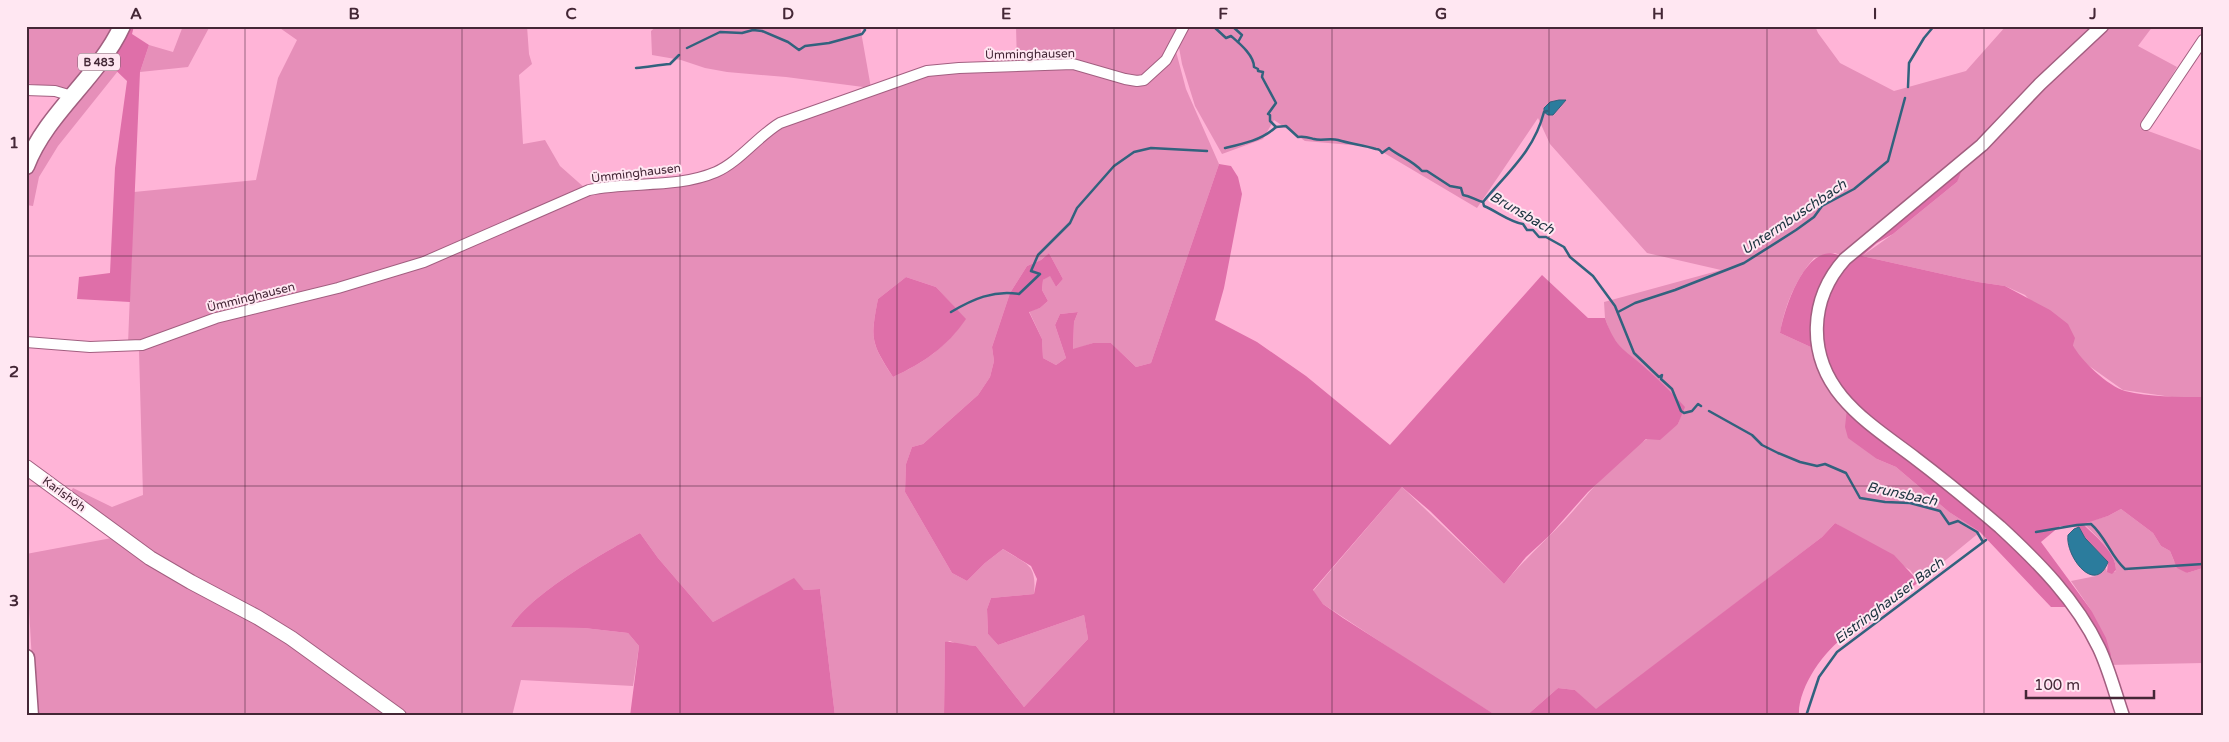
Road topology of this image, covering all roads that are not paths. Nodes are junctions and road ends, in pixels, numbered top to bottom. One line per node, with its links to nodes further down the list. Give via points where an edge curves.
1 (122, 26): 6 (main road, B 483, via 111,48)
2 (1184, 26): 9 (street, Ümminghausen, via 1166,60 1144,80 1125,80 1085,66 1065,63 927,71 780,123 718,171 703,177 589,190 424,262 338,288 216,318 142,346 90,347)
3 (2102, 26): 14 (street, via 1982,145 1845,259 1825,288 1816,330 1823,366 1851,407 1989,517 2062,591 2098,647)
4 (2203, 40): 7 (street)
5 (26, 90): 6 (street)
6 (72, 96): 8 (main road, B 483, via 49,123)
7 (2146, 125)
8 (26, 166)
9 (26, 342)
10 (26, 467): 13 (main road, Karlshöh, via 171,572 291,638)
11 (26, 658): 12 (main road)
12 (30, 716)
13 (400, 716)
14 (2123, 716)

